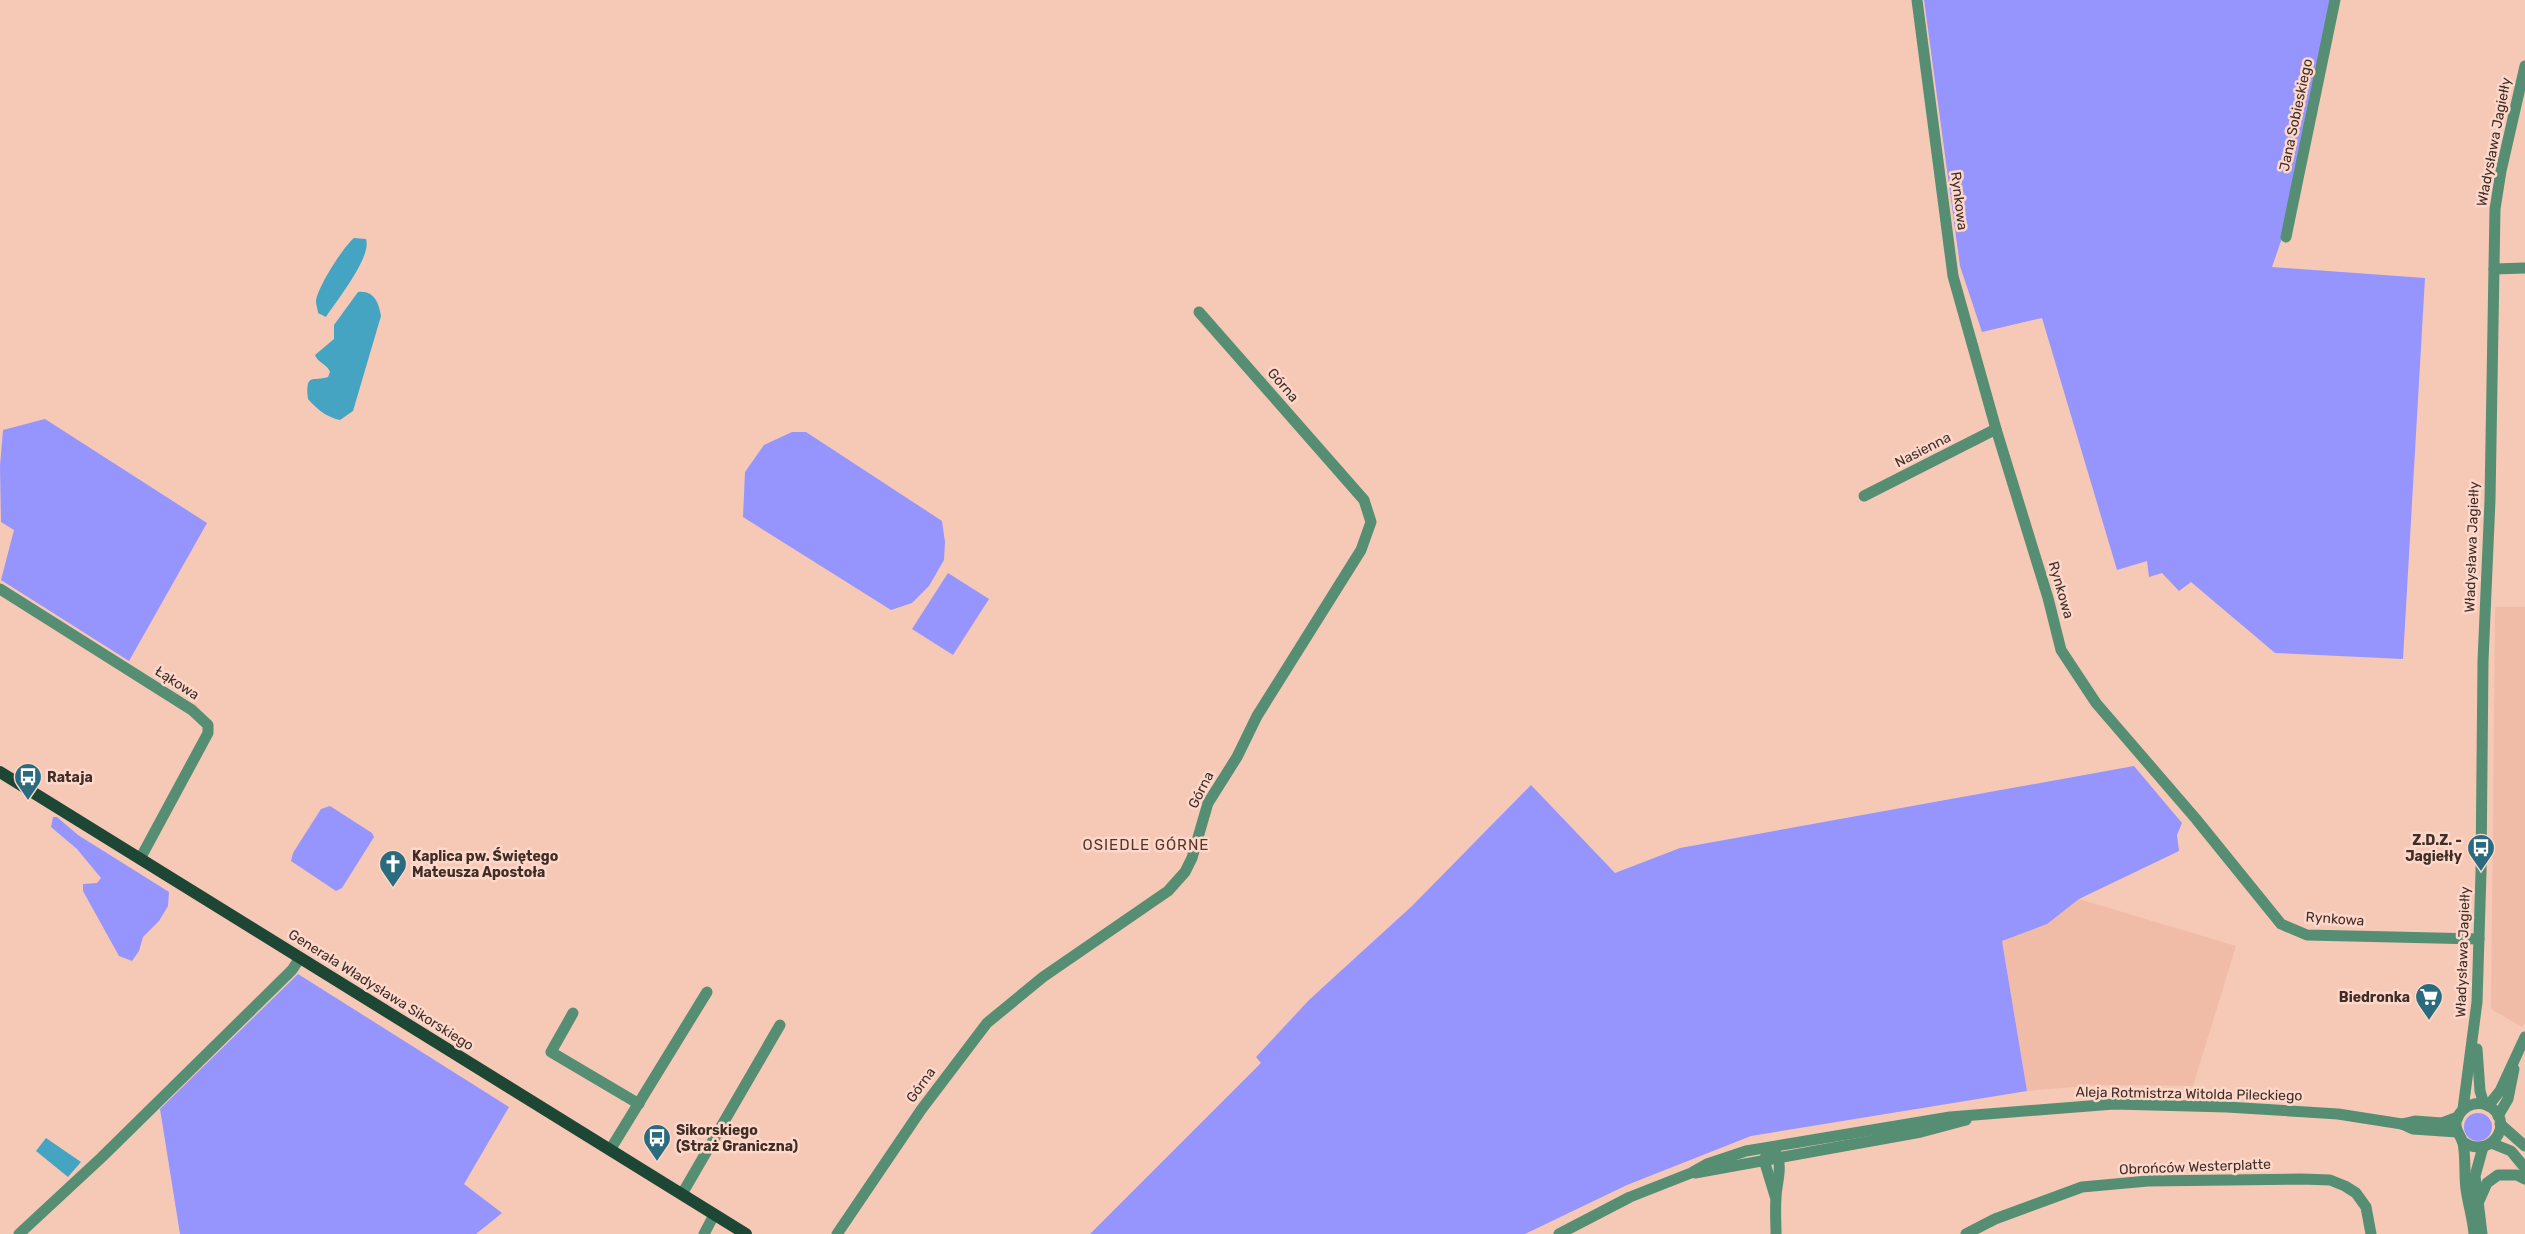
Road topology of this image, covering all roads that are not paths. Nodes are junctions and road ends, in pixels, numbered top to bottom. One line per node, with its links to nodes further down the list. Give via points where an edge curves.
1 (1917, 0): 8 (street, Rynkowa, via 1953,276)
2 (2336, 0): 4 (street, Jana Sobieskiego)
3 (2525, 66): 6 (street, Władysława Jagiełły, via 2499,180)
4 (2286, 237)
5 (2525, 268): 6 (street)
6 (2494, 269): 13 (street, Władysława Jagiełły, via 2490,500 2482,661)
7 (1199, 312): 44 (street, Górna, via 1364,500 1370,522 1361,550 1257,716 1208,803 1185,872 1168,891 1043,977 987,1023 921,1110)
8 (1996, 429): 9 (street, Nasienna); 13 (street, Rynkowa, via 2061,650 2096,703 2281,924 2307,935)
9 (1864, 496)
10 (0, 589): 12 (street, Łąkowa, via 192,710 208,725 208,733)
11 (0, 772): 12 (main road, Generała Władysława Sikorskiego)
12 (140, 859): 14 (main road, Generała Władysława Sikorskiego)
13 (2479, 939): 18 (street, Władysława Jagiełły)
14 (300, 958): 31 (main road, Generała Władysława Sikorskiego); 41 (street, via 292,970 195,1067)
15 (707, 992): 21 (street)
16 (573, 1013): 21 (street, via 551,1052)
17 (780, 1025): 37 (street)
18 (2474, 1033): 22 (street, Władysława Jagiełły); 23 (street, Władysława Jagiełły)
19 (2525, 1037): 20 (street)
20 (2517, 1052): 22 (street, via 2500,1090); 25 (street, via 2511,1090)
21 (639, 1104): 31 (street)
22 (2486, 1105): 23 (street, via 2473,1104); 25 (street)
23 (2460, 1113): 26 (street, Aleja Rotmistrza Witolda Pileckiego, via 2442,1123 2414,1121); 27 (street)
24 (1975, 1116): 26 (street, Aleja Rotmistrza Witolda Pileckiego, via 2114,1104 2288,1110); 28 (street, Aleja Rotmistrza Witolda Pileckiego); 32 (street, Aleja Rotmistrza Witolda Pileckiego, via 1952,1126)
25 (2499, 1120): 29 (street, via 2499,1132); 30 (street)
26 (2402, 1124): 27 (street, Aleja Rotmistrza Witolda Pileckiego)
27 (2460, 1137): 29 (street, via 2472,1147); 49 (street)
28 (1770, 1145): 32 (street); 33 (street); 35 (street, Aleja Rotmistrza Witolda Pileckiego, via 1707,1164)
29 (2487, 1145): 34 (street, via 2511,1152); 39 (street, via 2475,1176)
30 (2525, 1146)
31 (610, 1150): 37 (main road, Generała Władysława Sikorskiego)
32 (1778, 1157): 33 (street, Aleja Rotmistrza Witolda Pileckiego); 38 (street)
33 (1764, 1160): 35 (street, Aleja Rotmistrza Witolda Pileckiego); 38 (street)
34 (2525, 1168)
35 (1691, 1173): 45 (street, Aleja Rotmistrza Witolda Pileckiego, via 1630,1197)
36 (2525, 1179): 39 (street, via 2517,1175 2498,1175 2487,1183)
37 (682, 1194): 40 (main road, Generała Władysława Sikorskiego)
38 (1776, 1198): 46 (street)
39 (2479, 1201): 50 (street)
40 (714, 1215): 42 (street); 43 (main road, Generała Władysława Sikorskiego)
41 (19, 1234)
42 (704, 1234)
43 (746, 1234)
44 (838, 1234)
45 (1559, 1234)
46 (1776, 1234)
47 (1966, 1234): 48 (street, Obrońców Westerplatte, via 1995,1219 2082,1187 2148,1181 2302,1179 2330,1180 2356,1193 2366,1208)
48 (2371, 1234)
49 (2474, 1234)
50 (2482, 1234)

